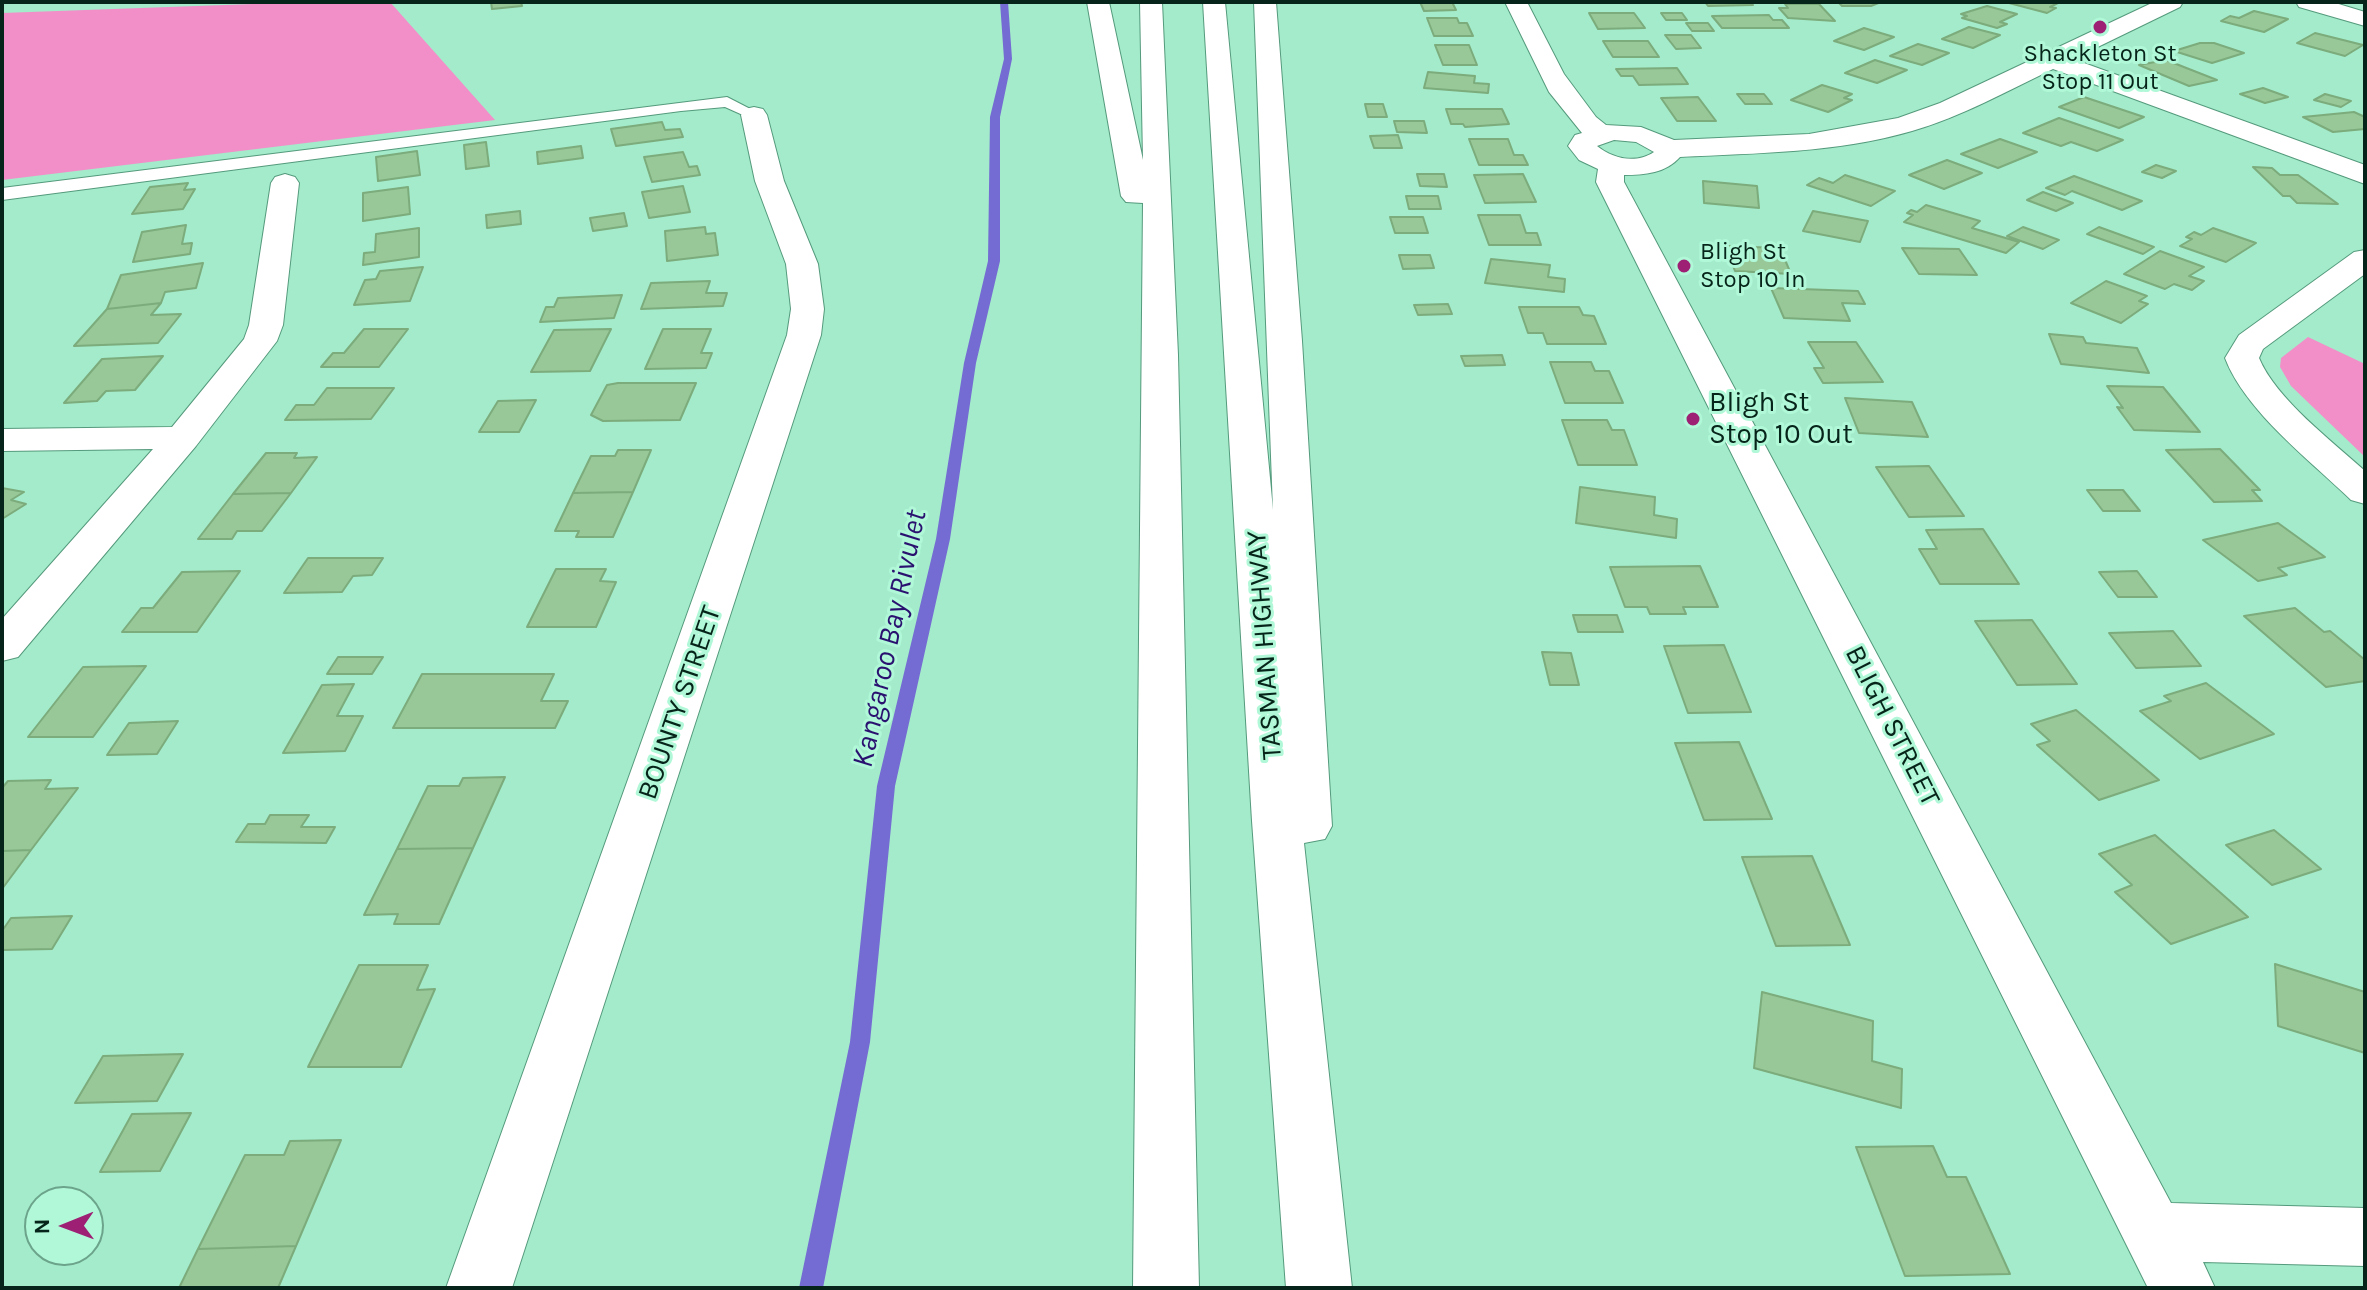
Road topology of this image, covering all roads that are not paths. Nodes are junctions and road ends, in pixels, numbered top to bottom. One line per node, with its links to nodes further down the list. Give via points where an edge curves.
1 (1098, 2): 16 (main road, via 1126,136)
2 (1151, 2): 16 (main road)
3 (1214, 2): 25 (main road, TASMAN HIGHWAY)
4 (1265, 2): 26 (main road)
5 (1516, 2): 11 (main road, via 1569,102)
6 (2172, 2): 9 (main road)
7 (2307, 2): 8 (main road)
8 (2365, 19)
9 (2052, 60): 11 (main road, via 1949,109 1890,129 1796,143 1667,149 1635,134); 12 (main road)
10 (754, 115): 14 (lane, via 727,102 681,106); 23 (main road, BOUNTY STREET, via 762,159 806,274 809,310 804,335)
11 (1609, 149): 21 (main road, BLIGH STREET, via 1610,182)
12 (2365, 175)
13 (285, 183): 17 (main road, via 260,341)
14 (2, 194)
15 (2365, 259): 19 (main road, via 2251,342 2242,358 2253,382)
16 (1161, 355): 24 (main road)
17 (183, 438): 18 (main road); 20 (main road)
18 (2, 440)
19 (2365, 492)
20 (2, 647)
21 (2153, 1232): 22 (main road); 27 (main road, BLIGH STREET)
22 (2365, 1237)
23 (479, 1288)
24 (1166, 1288)
25 (1319, 1288)
26 (1328, 1288)
27 (2182, 1288)

